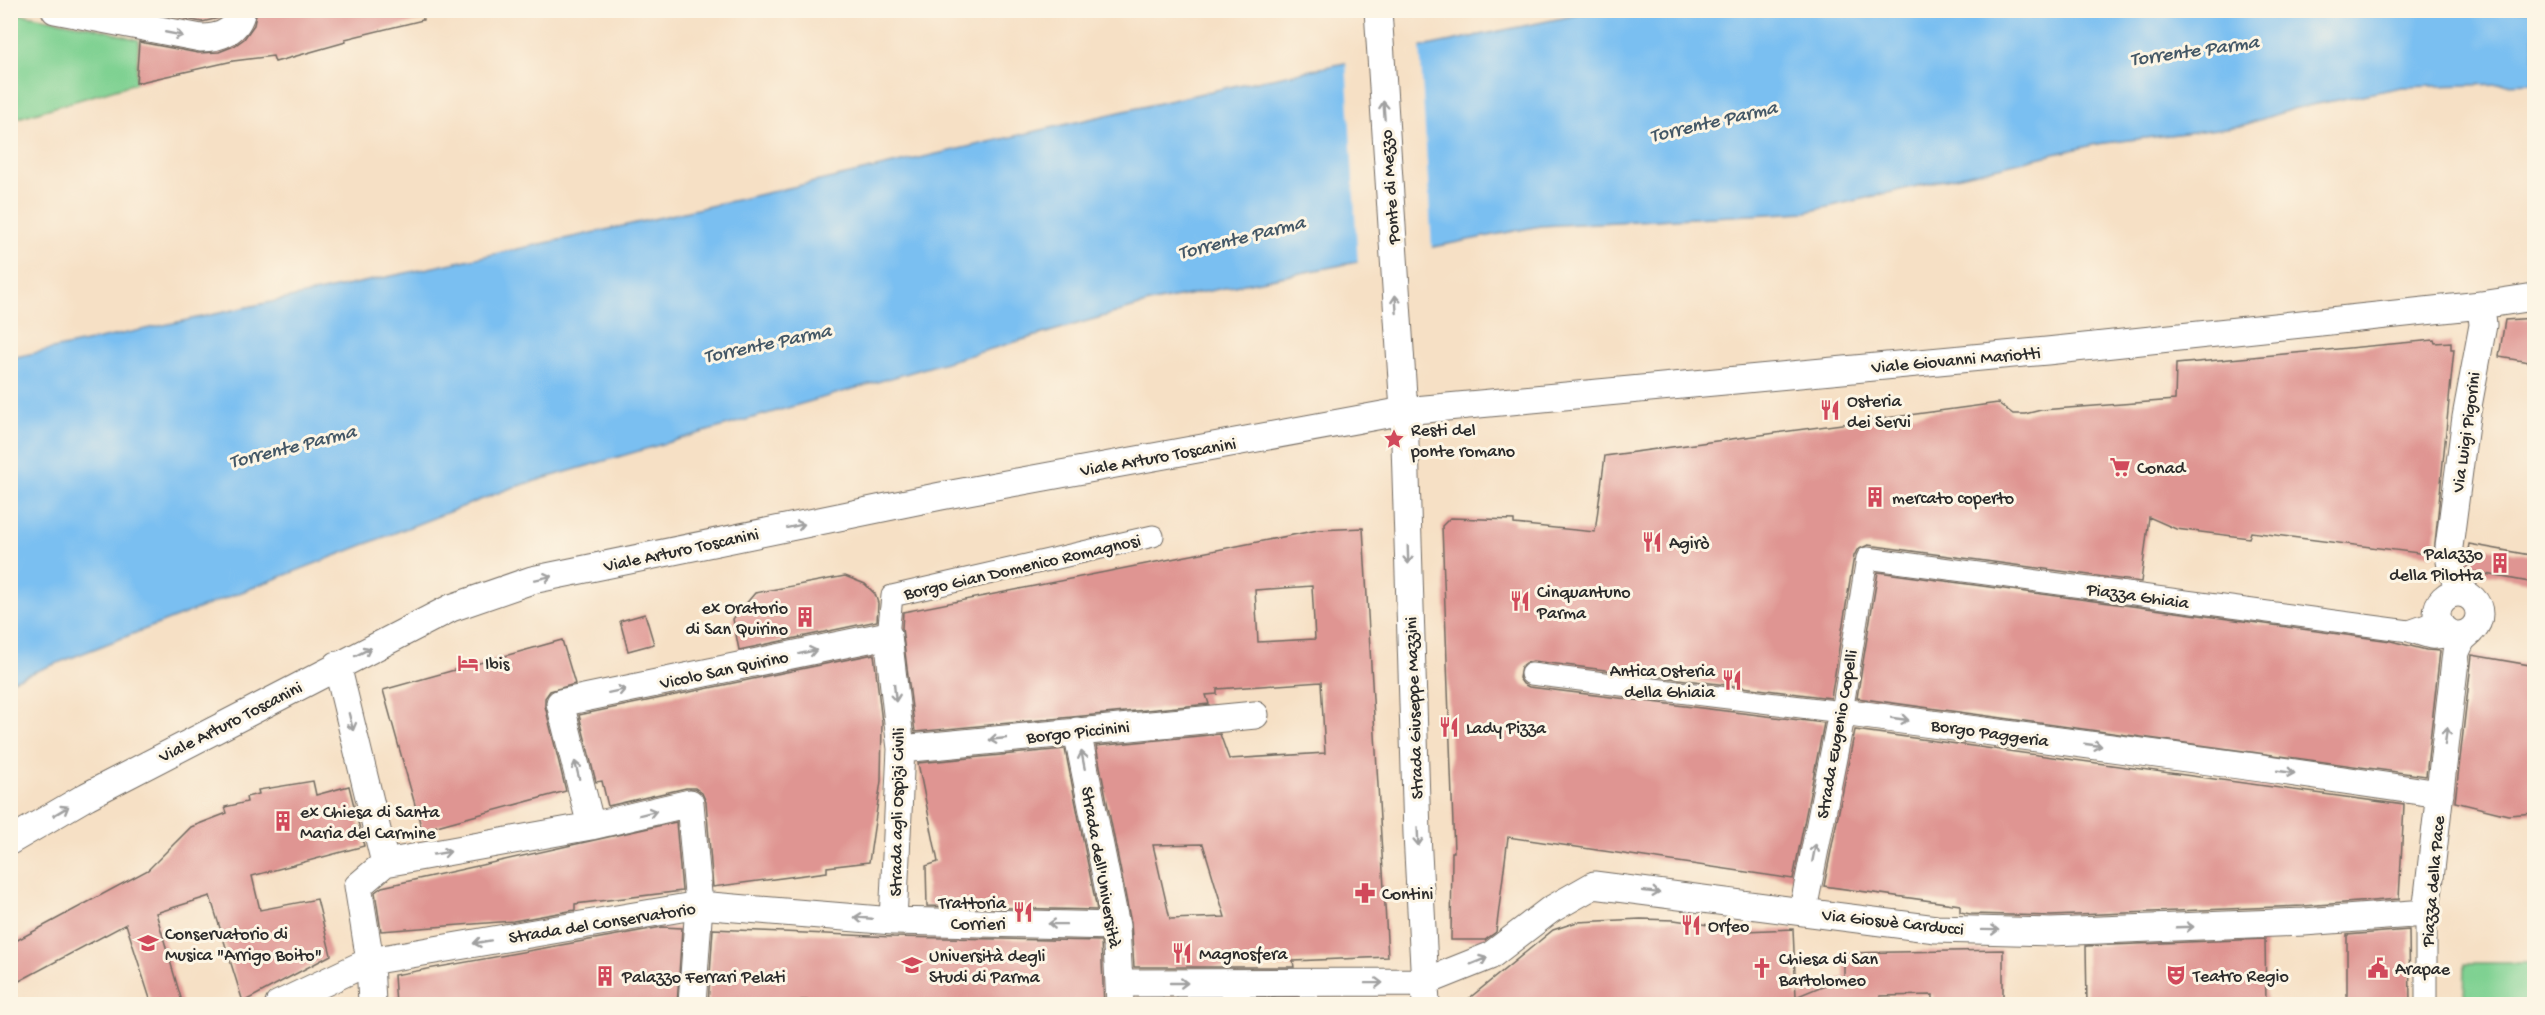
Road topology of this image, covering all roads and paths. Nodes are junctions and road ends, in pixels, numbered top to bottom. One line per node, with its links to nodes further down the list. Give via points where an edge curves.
1 (55, 10): 2 (street, one-way to 2, via 201,38 232,30)
2 (242, 10)
3 (1378, 10): 8 (street, Ponte di Mezzo, one-way to 3)
4 (2535, 297): 5 (street, Viale Giovanni Mariotti)
5 (2508, 302): 6 (street, Viale Giovanni Mariotti); 7 (street, Viale Giovanni Mariotti)
6 (2535, 302)
7 (2481, 305): 8 (street, Viale Giovanni Mariotti, via 2047,351); 11 (street, Via Luigi Pigorini, via 2483,325 2466,417)
8 (1404, 411): 18 (street, Viale Arturo Toscanini, one-way to 8, via 451,608 532,580 941,496); 34 (street, Strada Giuseppe Mazzini, one-way to 34)
9 (1153, 536): 13 (street, Borgo Gian Domenico Romagnosi)
10 (1867, 558): 15 (street, Piazza Ghiaia); 20 (street, Strada Eugenio Copelli)
11 (2449, 558): 12 (street, Via Luigi Pigorini, via 2458,585); 14 (street, Via Luigi Pigorini)
12 (2466, 594): 14 (street, via 2446,596); 16 (street, via 2479,609 2478,622)
13 (892, 596): 17 (street, Strada agli Ospizi Civili)
14 (2437, 611): 15 (street, via 2432,623); 16 (street, via 2442,628)
15 (2409, 631): 16 (street, Piazza Ghiaia, via 2436,640)
16 (2463, 634): 24 (street, Piazza della Pace, one-way to 16, via 2457,648)
17 (888, 635): 23 (street, Strada agli Ospizi Civili, one-way to 23); 25 (street, Vicolo San Quirino, one-way to 17, via 560,703)
18 (337, 665): 26 (street, Viale Arturo Toscanini, one-way to 18, via 87,795); 27 (street, one-way to 27)
19 (1535, 674): 20 (street, Borgo Paggeria)
20 (1842, 712): 24 (street, Borgo Paggeria, one-way to 24); 29 (street, Strada Eugenio Copelli, one-way to 20)
21 (1255, 715): 22 (street, Borgo Piccinini)
22 (1077, 731): 23 (street, Borgo Piccinini, one-way to 23); 32 (street, Strada dell'Università, one-way to 22)
23 (901, 749): 31 (street, Strada agli Ospizi Civili)
24 (2440, 795): 30 (street, Piazza della Pace)
25 (591, 826): 27 (street, one-way to 25); 28 (street, one-way to 28, via 690,803)
26 (10, 841)
27 (385, 863): 33 (street, via 358,886)
28 (699, 906): 31 (street, Strada del Conservatorio, one-way to 28); 33 (street, Strada del Conservatorio, one-way to 33); 38 (street)
29 (1803, 910): 30 (street, Via Giosuè Carducci, one-way to 30, via 1936,929 2051,932); 34 (street, Via Giosuè Carducci, one-way to 29, via 1490,956 1550,910 1594,885)
30 (2426, 913): 39 (street, Piazza della Pace)
31 (893, 921): 32 (street, Strada del Conservatorio, one-way to 31)
32 (1116, 926): 35 (street, Strada dell'Università)
33 (370, 961): 36 (street, Strada del Conservatorio); 37 (street)
34 (1425, 993): 35 (street, one-way to 34)
35 (1120, 994)
36 (279, 1005)
37 (372, 1005)
38 (692, 1005)
39 (2426, 1005)

